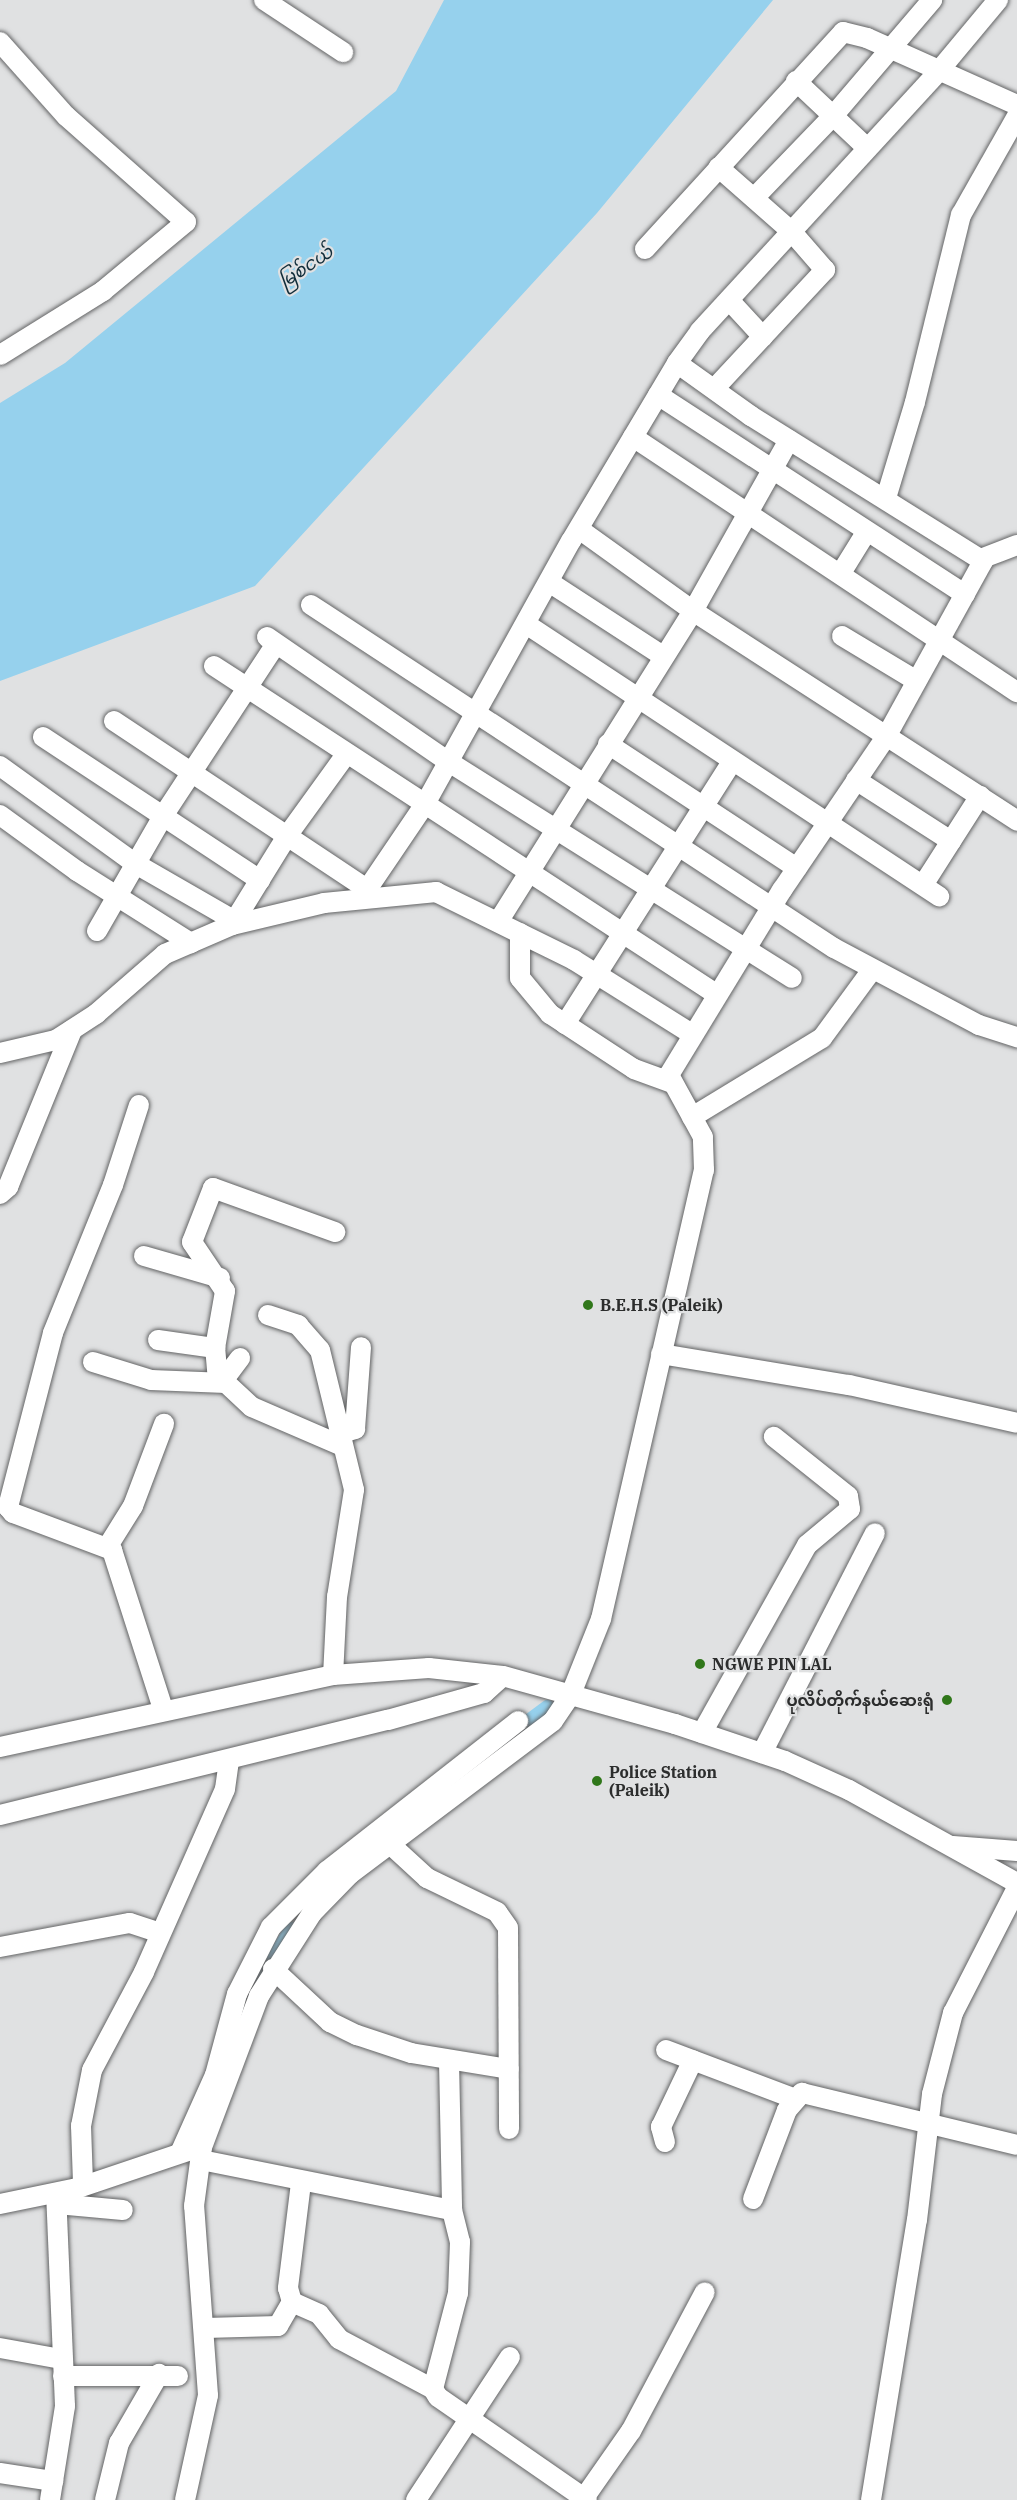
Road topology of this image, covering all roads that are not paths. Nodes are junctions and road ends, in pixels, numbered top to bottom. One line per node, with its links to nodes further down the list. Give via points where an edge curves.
1 (264, 0): 6 (street)
2 (932, 0): 5 (street)
3 (995, 1): 7 (street)
4 (0, 42): 19 (street, via 66,116 186,222 103,291)
5 (892, 49): 7 (street); 8 (street, via 846,31); 10 (street)
6 (343, 52)
7 (938, 72): 9 (street); 12 (street)
8 (796, 81): 10 (street); 13 (street)
9 (1017, 105)
10 (833, 116): 12 (street); 14 (street)
11 (1017, 116): 26 (street, via 961,215 915,402)
12 (867, 148): 15 (street)
13 (718, 166): 14 (street); 16 (street)
14 (754, 198): 15 (street)
15 (792, 232): 17 (street); 18 (street, via 825,270)
16 (645, 249)
17 (729, 300): 18 (street); 20 (street)
18 (763, 337): 21 (street)
19 (0, 355)
20 (677, 363): 21 (street); 22 (street)
21 (714, 389): 24 (street)
22 (658, 395): 23 (street); 25 (street)
23 (633, 437): 27 (street); 28 (street)
24 (789, 440): 25 (street); 26 (street)
25 (773, 471): 27 (street); 29 (street)
26 (886, 498): 31 (street)
27 (749, 513): 32 (street); 36 (street)
28 (579, 529): 33 (street); 36 (street)
29 (867, 531): 32 (street); 34 (street)
30 (1017, 545): 31 (street)
31 (982, 558): 34 (street)
32 (841, 573): 39 (street)
33 (549, 582): 37 (street); 40 (street)
34 (965, 594): 39 (street)
35 (311, 605): 46 (street)
36 (693, 611): 40 (street); 49 (street)
37 (526, 624): 45 (street); 46 (street)
38 (842, 636): 42 (street)
39 (939, 639): 42 (street); 44 (street)
40 (663, 656): 45 (street)
41 (214, 666): 43 (street)
42 (917, 681): 49 (street)
43 (247, 688): 51 (street); 52 (street, via 272,641); 55 (street)
44 (1017, 692)
45 (636, 699): 50 (street); 53 (street)
46 (475, 716): 52 (street); 57 (street)
47 (114, 721): 55 (street)
48 (43, 737): 62 (street)
49 (886, 737): 56 (street); 58 (street)
50 (608, 744): 57 (street); 60 (street)
51 (347, 753): 59 (street); 66 (street)
52 (449, 762): 59 (street); 65 (street)
53 (732, 762): 60 (street); 64 (street)
54 (0, 766): 69 (street)
55 (191, 772): 62 (street); 66 (street)
56 (856, 780): 64 (street); 67 (street)
57 (583, 785): 65 (street); 68 (street)
58 (980, 796): 63 (street); 67 (street)
59 (425, 804): 71 (street); 74 (street)
60 (705, 805): 68 (street); 70 (street)
61 (0, 815): 75 (street)
62 (163, 816): 69 (street); 72 (street)
63 (1017, 821)
64 (827, 824): 67 (street, via 931,891); 70 (street)
65 (554, 830): 71 (street); 73 (street)
66 (287, 836): 72 (street); 74 (street)
67 (951, 841)
68 (677, 848): 73 (street); 76 (street)
69 (136, 864): 75 (street); 78 (street)
70 (797, 868): 76 (street)
71 (528, 872): 77 (street); 81 (street)
72 (260, 880): 78 (street)
73 (651, 891): 81 (street); 83 (street)
74 (364, 893): 77 (street, via 436,892); 78 (street)
75 (117, 896): 79 (street); 82 (street)
76 (772, 907): 83 (street); 84 (street)
77 (498, 922): 80 (street)
78 (233, 923): 82 (street)
79 (97, 931)
80 (520, 933): 85 (street); 88 (street, via 520,978 550,1014)
81 (623, 934): 85 (street); 87 (street)
82 (191, 943): 89 (street, via 165,954)
83 (744, 950): 86 (street); 87 (street)
84 (872, 970): 91 (street, via 979,1025); 95 (street, via 822,1038)
85 (596, 974): 88 (street); 90 (street)
86 (792, 978)
87 (716, 994): 90 (street)
88 (565, 1024): 93 (street, via 634,1069)
89 (72, 1030): 92 (street, via 41,1046); 96 (street, via 8,1187)
90 (692, 1034): 93 (street)
91 (1017, 1037)
92 (0, 1053)
93 (670, 1082): 95 (street)
94 (139, 1105): 113 (street, via 112,1185 52,1333 8,1507 13,1513)
95 (692, 1117): 104 (street, via 703,1137 706,1162)
96 (0, 1194)
97 (335, 1232): 99 (street, via 215,1187 192,1242)
98 (144, 1256): 99 (street)
99 (211, 1272): 103 (street, via 224,1300)
100 (268, 1315): 110 (street, via 298,1325 320,1350)
101 (158, 1340): 103 (street)
102 (361, 1347): 110 (street)
103 (215, 1348): 107 (street)
104 (661, 1354): 108 (street, via 849,1385); 116 (street, via 601,1619)
105 (240, 1358): 107 (street)
106 (93, 1362): 107 (street, via 151,1380)
107 (220, 1382): 110 (street, via 252,1407)
108 (1017, 1423)
109 (164, 1424): 113 (street, via 133,1506)
110 (345, 1436): 114 (street, via 352,1483)
111 (774, 1437): 119 (street, via 848,1496 850,1509 807,1545)
112 (875, 1533): 121 (street)
113 (108, 1546): 117 (street)
114 (333, 1675): 115 (street, via 429,1668); 117 (street)
115 (503, 1677): 116 (street); 122 (street, via 484,1693)
116 (571, 1694): 119 (street); 124 (street, via 553,1721)
117 (163, 1709): 120 (street)
118 (518, 1721): 131 (street, via 293,1902 271,1927)
119 (702, 1733): 121 (street)
120 (0, 1747)
121 (762, 1753): 125 (street, via 849,1790)
122 (229, 1761): 123 (street); 128 (street, via 225,1788)
123 (0, 1815)
124 (391, 1845): 130 (street, via 350,1874 312,1913); 135 (street, via 427,1878 503,1918 510,1970)
125 (950, 1846): 126 (street); 127 (street)
126 (1017, 1851)
127 (1017, 1885): 137 (street, via 953,2013)
128 (160, 1933): 129 (street, via 130,1923); 143 (street, via 92,2070 81,2126)
129 (0, 1947)
130 (273, 1969): 131 (street); 134 (street, via 330,2022 383,2045)
131 (246, 2004): 141 (street); 141 (street, via 215,2075)
132 (666, 2050): 133 (street)
133 (693, 2060): 136 (street); 139 (street, via 661,2127)
134 (449, 2061): 135 (street); 148 (street)
135 (508, 2069): 138 (street)
136 (793, 2098): 137 (street, via 802,2093 822,2095); 145 (street)
137 (925, 2125): 140 (street); 165 (street, via 917,2220)
138 (509, 2129)
139 (665, 2142)
140 (1017, 2145)
141 (192, 2153): 142 (street); 143 (street); 151 (street)
142 (302, 2182): 148 (street); 150 (street, via 288,2288)
143 (83, 2183): 144 (street)
144 (56, 2199): 146 (street); 147 (street); 154 (street)
145 (753, 2199)
146 (0, 2204)
147 (123, 2210)
148 (452, 2210): 157 (street, via 460,2242 457,2303)
149 (705, 2292): 161 (street, via 649,2402)
150 (292, 2302): 151 (street, via 278,2326); 157 (street, via 319,2314 339,2338)
151 (205, 2328): 163 (street, via 208,2394)
152 (0, 2348): 154 (street)
153 (510, 2357): 158 (street)
154 (62, 2367): 155 (street); 160 (street, via 65,2406)
155 (159, 2374): 156 (street); 162 (street, via 119,2443)
156 (178, 2376)
157 (433, 2389): 158 (street, via 438,2397)
158 (473, 2420): 161 (street); 164 (street)
159 (0, 2473): 160 (street)
160 (51, 2491)
161 (586, 2499)
162 (105, 2500)
163 (185, 2500)
164 (416, 2500)
165 (871, 2500)

